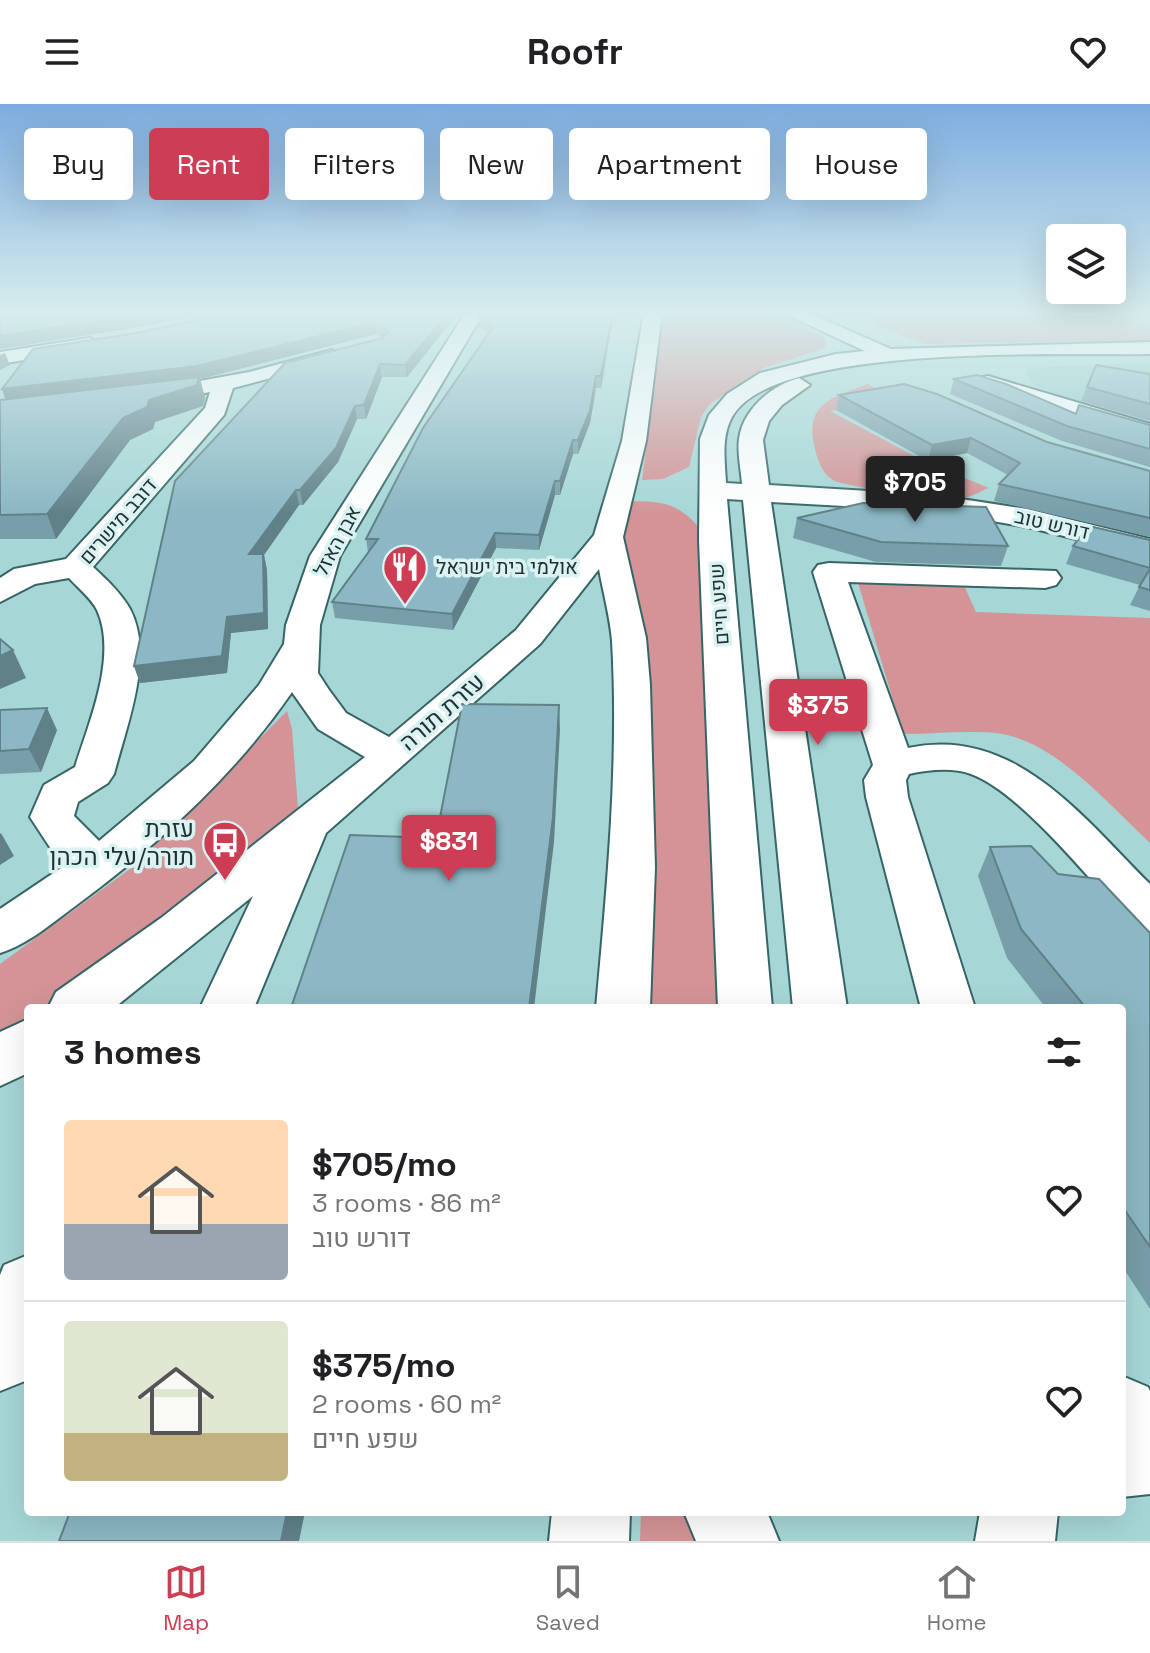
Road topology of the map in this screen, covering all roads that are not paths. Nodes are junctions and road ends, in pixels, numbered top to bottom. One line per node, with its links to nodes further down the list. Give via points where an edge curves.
1 (242, 379): 7 (street)
2 (431, 379): 17 (street, אבן האזל, via 325,556 312,587)
3 (643, 379): 12 (street, עזרת תורה, via 634,441)
4 (770, 379): 10 (street, שפע חיים, via 735,399 714,428)
5 (816, 379): 11 (street, שפע חיים, via 767,405 754,425)
6 (980, 379): 9 (street)
7 (223, 384): 8 (street); 14 (street, דובב מישרים, via 216,410)
8 (124, 400)
9 (1150, 432)
10 (713, 491): 11 (street, דורש טוב); 27 (street, שפע חיים)
11 (756, 493): 13 (street, דורש טוב, via 947,504); 28 (street, שפע חיים)
12 (608, 537): 18 (street, עזרת תורה, via 528,637); 26 (street, via 630,654 632,867)
13 (1150, 548)
14 (76, 567): 16 (street, via 25,576); 21 (street, דובב מישרים, via 115,611 118,685 93,774 59,795 52,817)
15 (1045, 578): 19 (street, via 829,572)
16 (0, 592)
17 (302, 644): 18 (street, אבן האזל, via 300,673 332,721); 21 (street, via 282,683 216,762)
18 (392, 756): 20 (street, עזרת תורה)
19 (894, 765): 22 (street, via 953,757 1009,774); 29 (street, via 885,780 887,797)
20 (308, 824): 24 (street, עזרת תורה); 25 (street)
21 (97, 865): 23 (street)
22 (1150, 914)
23 (0, 934)
24 (80, 1004)
25 (229, 1004)
26 (623, 1004)
27 (745, 1004)
28 (820, 1004)
29 (947, 1004)
30 (24, 1299): 31 (street)
31 (0, 1356)
32 (1126, 1422): 33 (street, via 1142,1459)
33 (1126, 1459)
34 (591, 1516): 37 (street)
35 (725, 1516): 38 (street)
36 (1018, 1516): 39 (street)
37 (589, 1541)
38 (739, 1541)
39 (1015, 1541)

